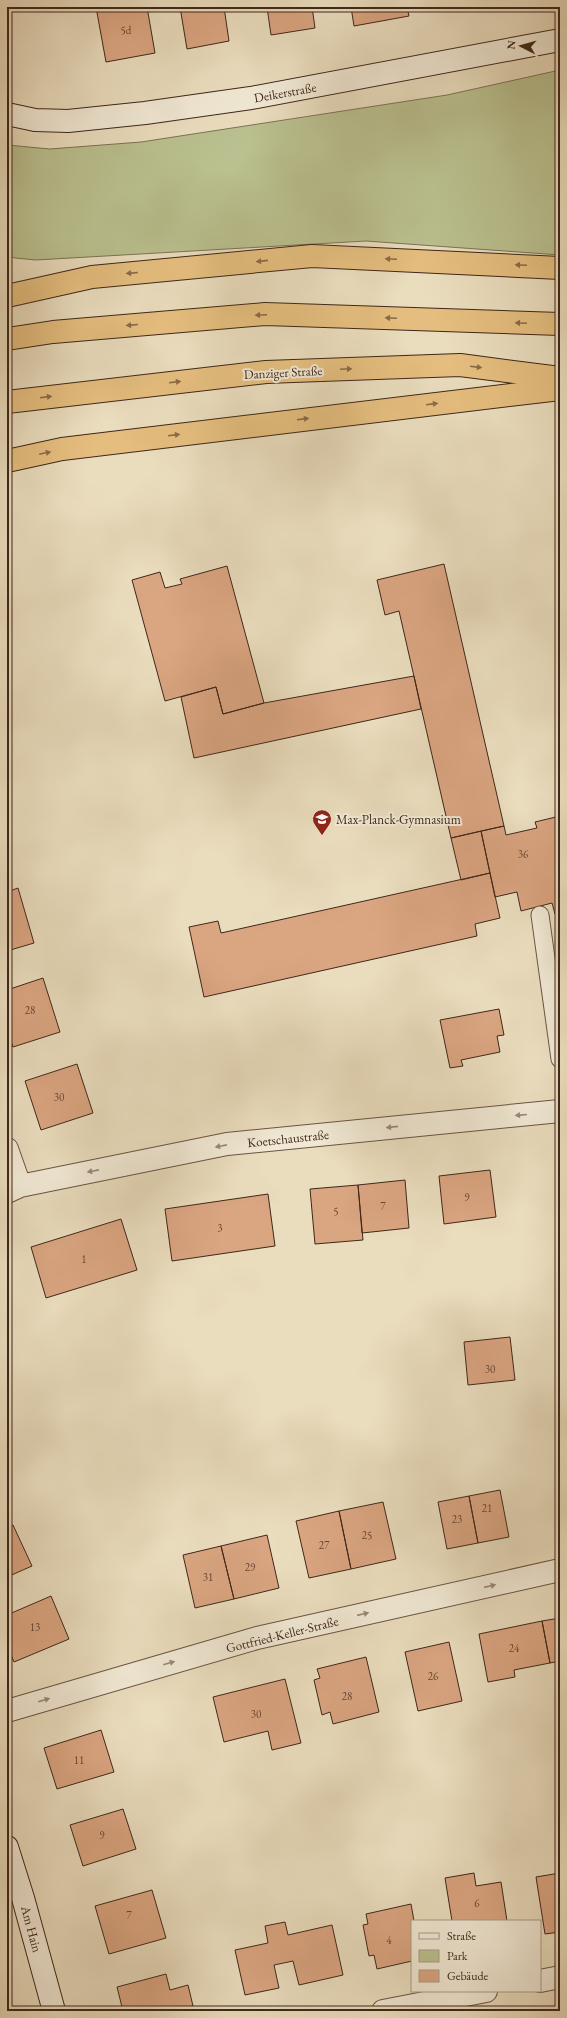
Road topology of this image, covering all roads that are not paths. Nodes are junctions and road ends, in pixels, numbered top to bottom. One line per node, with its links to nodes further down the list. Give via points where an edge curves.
1 (560, 40): 2 (street, Deikerstraße, via 251,98 145,113 68,121 35,120)
2 (7, 114)
3 (560, 268): 4 (highway, one-way to 4, via 312,256 92,277)
4 (7, 296)
5 (560, 324): 6 (highway, one-way to 6, via 265,314 53,332)
6 (7, 339)
7 (560, 378): 9 (highway, Danziger Straße, one-way to 7, via 266,372 460,365)
8 (560, 389): 10 (highway, one-way to 8, via 62,449)
9 (7, 402)
10 (7, 462)
11 (540, 915): 12 (lane)
12 (560, 1059)
13 (560, 1111): 15 (street, Koetschaustraße, one-way to 15, via 227,1144)
14 (7, 1150): 15 (street, Koetschaustraße)
15 (14, 1189)
16 (560, 1570): 17 (street, Gottfried-Keller-Straße, one-way to 16, via 257,1638)
17 (7, 1711)
18 (7, 1847): 22 (street, Am Hain, via 24,1898)
19 (560, 1977): 20 (street)
20 (541, 1981)
21 (481, 1992): 23 (street)
22 (54, 2011)
23 (383, 2011)

